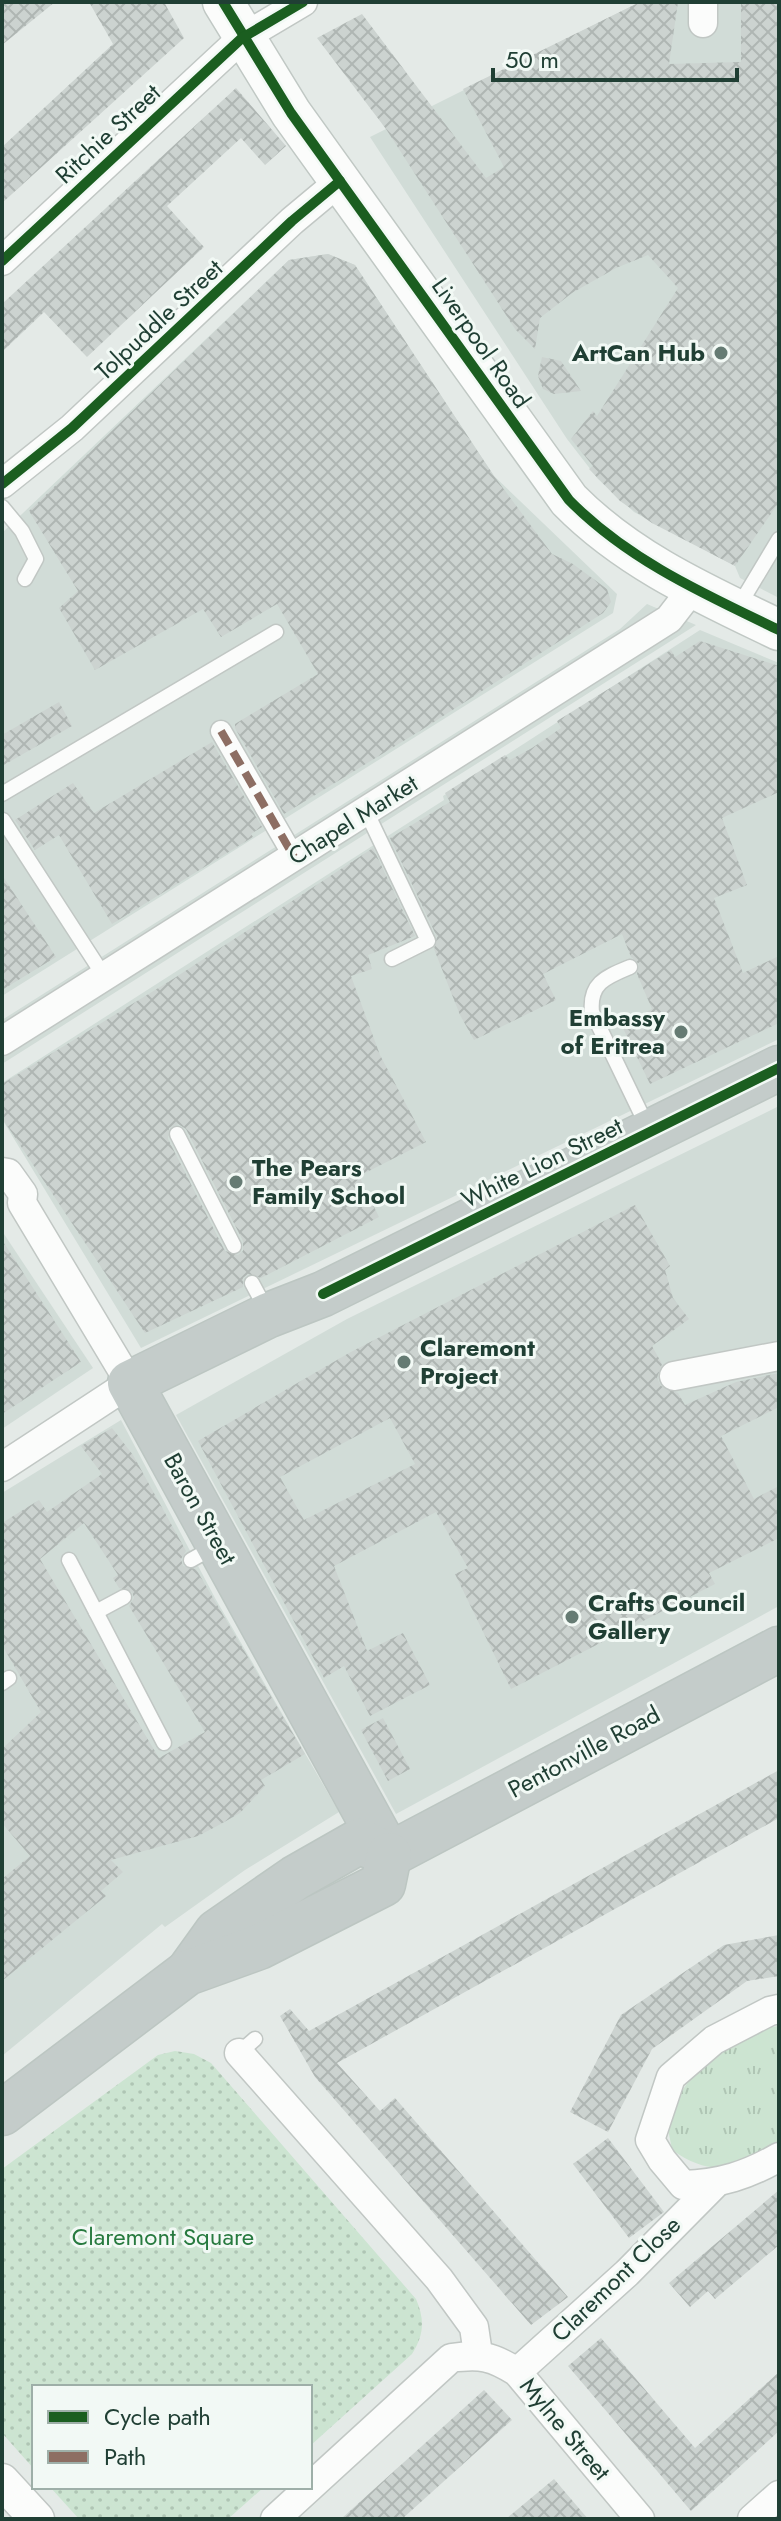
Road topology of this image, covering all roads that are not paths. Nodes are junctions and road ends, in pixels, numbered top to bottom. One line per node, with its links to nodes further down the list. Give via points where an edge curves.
1 (223, 2): 3 (main road, Liverpool Road)
2 (303, 2): 3 (street, Ritchie Street)
3 (242, 38): 4 (main road, Liverpool Road); 5 (street, Ritchie Street)
4 (340, 181): 6 (street, Tolpuddle Street, via 72,428); 10 (main road, Liverpool Road, via 569,500 627,549)
5 (2, 261)
6 (2, 484)
7 (2, 507): 9 (lane, via 36,559)
8 (779, 539): 11 (lane)
9 (25, 579)
10 (693, 588): 11 (main road, Liverpool Road); 16 (street, Chapel Market, via 669,619)
11 (737, 609): 12 (main road, Liverpool Road)
12 (779, 630)
13 (276, 632): 15 (lane)
14 (221, 731): 18 (street)
15 (2, 794)
16 (366, 811): 18 (street, Chapel Market); 19 (lane, via 428,941)
17 (3, 820): 21 (lane)
18 (294, 857): 21 (street, Chapel Market)
19 (392, 959)
20 (630, 967): 24 (lane, via 596,986 592,1012)
21 (104, 976): 22 (street, Chapel Market)
22 (2, 1041)
23 (779, 1068): 24 (highway, White Lion Street)
24 (650, 1132): 30 (highway, White Lion Street, via 323,1294 261,1299)
25 (177, 1134): 27 (lane)
26 (2, 1172): 30 (street, Baron Street, via 23,1194 22,1203)
27 (234, 1246)
28 (779, 1356): 29 (street)
29 (674, 1376)
30 (130, 1383): 31 (street, White Lion Street); 37 (highway, Baron Street, via 206,1552)
31 (2, 1467)
32 (69, 1560): 34 (lane)
33 (124, 1597): 34 (lane)
34 (96, 1612): 36 (lane)
35 (779, 1649): 37 (highway, Pentonville Road)
36 (164, 1743)
37 (389, 1855): 40 (highway, via 360,1841 320,1863 217,1932 187,1973)
38 (779, 2009): 42 (street, Claremont Close, via 714,2040 671,2077 650,2140 683,2185)
39 (247, 2046): 43 (street, via 439,2279 474,2327)
40 (2, 2113)
41 (779, 2157): 42 (street, Claremont Close)
42 (714, 2185): 44 (street, Claremont Close)
43 (478, 2354): 44 (street, Mylne Street, via 490,2355); 46 (street, via 451,2358)
44 (517, 2372): 51 (street, Mylne Street)
45 (2, 2481): 49 (street)
46 (312, 2485)
47 (308, 2489): 50 (street)
48 (779, 2495): 52 (street)
49 (37, 2519)
50 (275, 2519)
51 (640, 2519)
52 (752, 2519)

